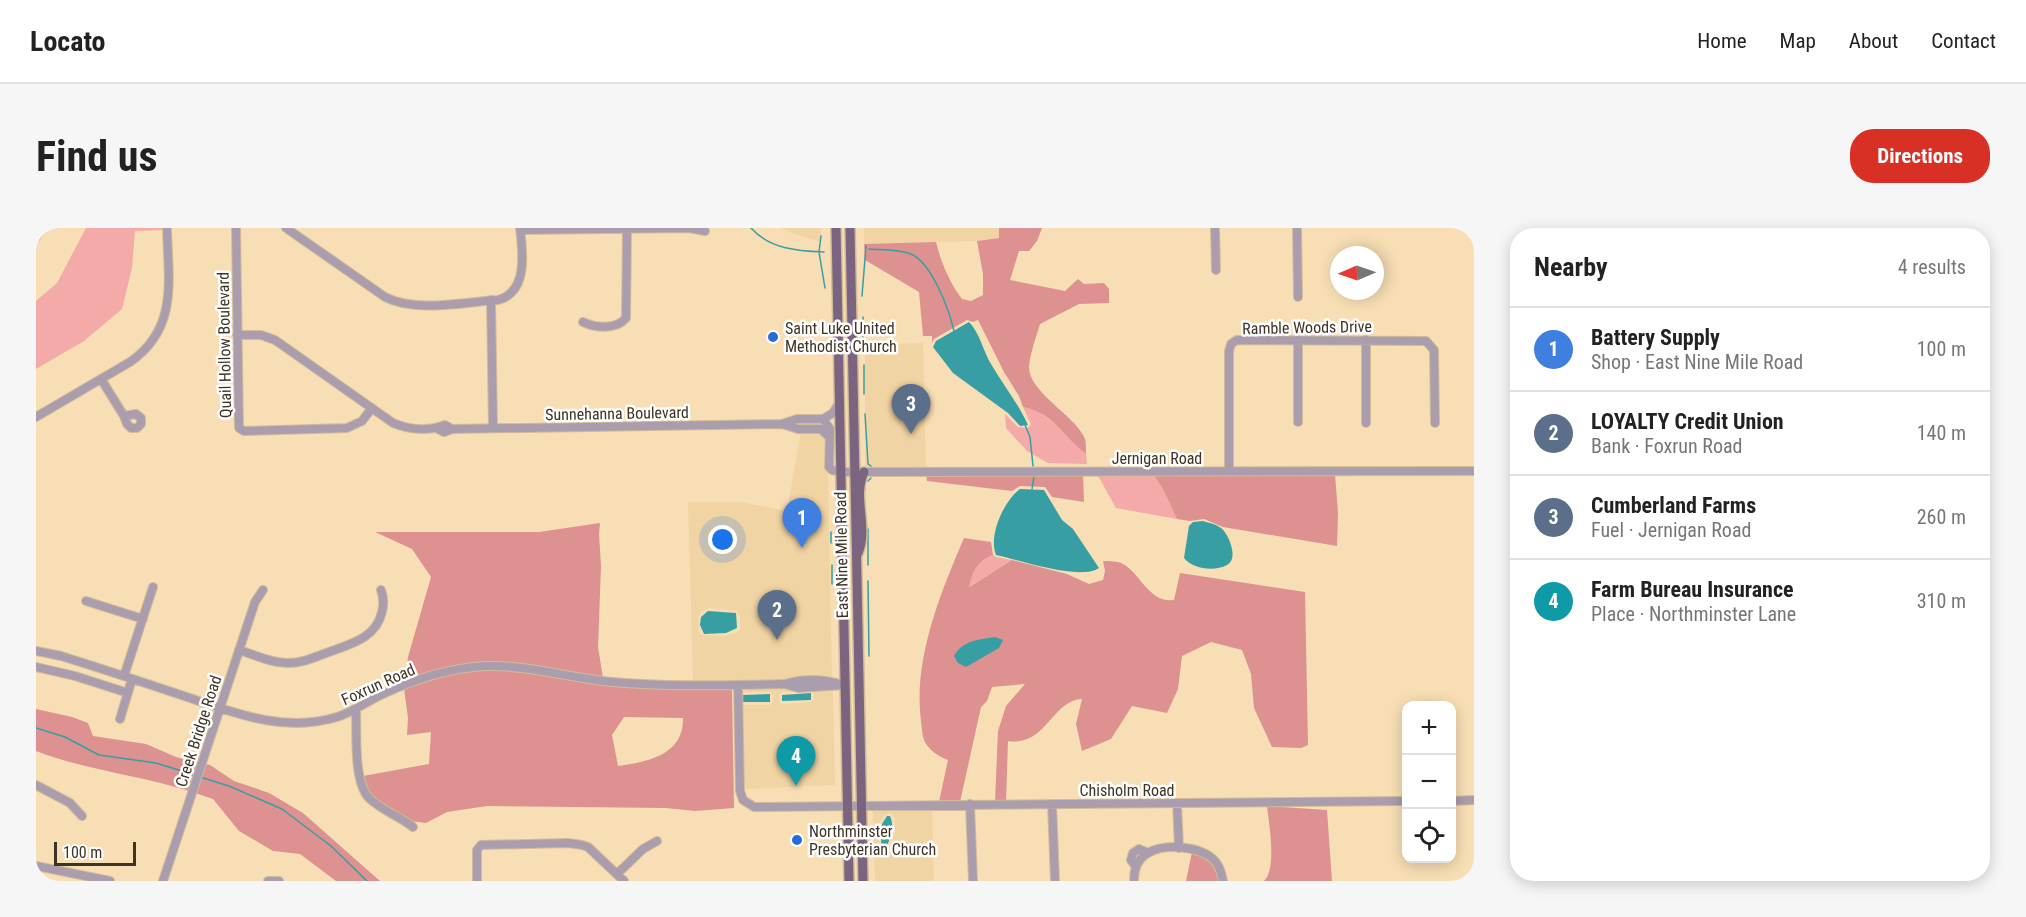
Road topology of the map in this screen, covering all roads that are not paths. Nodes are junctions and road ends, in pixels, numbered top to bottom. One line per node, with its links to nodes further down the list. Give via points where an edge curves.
1 (42, 228): 12 (street)
2 (167, 228): 21 (street, via 168,303 161,327 143,352)
3 (236, 228): 17 (street, Quail Hollow Boulevard)
4 (286, 228): 15 (street, via 397,302 422,305)
5 (836, 228): 20 (main road, East Nine Mile Road)
6 (850, 228): 36 (main road, East Nine Mile Road)
7 (1215, 228): 13 (street)
8 (1297, 228): 14 (street)
9 (520, 229): 10 (street); 15 (street, via 520,281 508,296)
10 (627, 229): 11 (street); 16 (street, via 626,318 615,326)
11 (705, 231)
12 (36, 237)
13 (1216, 270)
14 (1298, 297)
15 (491, 300): 31 (street)
16 (583, 322)
17 (237, 335): 23 (street, Sunnehanna Boulevard, via 272,338); 23 (street, Quail Hollow Boulevard, via 241,429 347,428 362,421)
18 (1298, 340): 19 (street, Ramble Woods Drive); 27 (street); 33 (street, Ramble Woods Drive, via 1237,340 1229,347)
19 (1366, 340): 28 (street); 29 (street, Ramble Woods Drive, via 1430,343 1434,350)
20 (838, 346): 22 (main road, East Nine Mile Road); 36 (main road, via 843,359 845,457 848,468)
21 (101, 380): 24 (street); 25 (street)
22 (840, 402): 26 (street); 35 (main road, East Nine Mile Road)
23 (372, 408): 31 (street, Sunnehanna Boulevard, via 401,426 414,429 444,432)
24 (124, 416)
25 (36, 417)
26 (823, 419): 30 (street, Sunnehanna Boulevard, via 797,419); 32 (street, via 829,425)
27 (1298, 422)
28 (1366, 423)
29 (1435, 423)
30 (782, 424): 31 (street, Sunnehanna Boulevard); 32 (street, Sunnehanna Boulevard, via 821,429)
31 (493, 428)
32 (828, 436): 35 (street, via 829,468)
33 (1229, 471): 34 (street, Jernigan Road); 36 (street, Jernigan Road)
34 (1474, 471)
35 (841, 472): 36 (street, Jernigan Road); 48 (main road, East Nine Mile Road)
36 (859, 472): 37 (main road, East Nine Mile Road)
37 (856, 572): 48 (main road, via 854,666); 53 (main road, East Nine Mile Road)
38 (153, 588): 42 (street)
39 (263, 590): 43 (street, Creek Bridge Road)
40 (381, 590): 43 (street, via 384,597 380,618 358,642 295,662 269,660)
41 (86, 600): 42 (street)
42 (143, 619): 46 (street)
43 (239, 650): 50 (street, Creek Bridge Road)
44 (36, 651): 46 (street, Foxrun Road)
45 (36, 667): 49 (street)
46 (128, 678): 49 (street); 50 (street, Foxrun Road)
47 (738, 685): 48 (street, Foxrun Road, via 827,680); 51 (street, Foxrun Road, via 649,684 483,666 421,678); 61 (street, Chisholm Road, via 743,800 754,807)
48 (845, 685): 53 (main road, via 855,702 857,773); 61 (main road, East Nine Mile Road)
49 (128, 693): 52 (street)
50 (220, 708): 51 (street, Foxrun Road, via 264,721 289,723 315,722); 70 (street, Creek Bridge Road)
51 (356, 710): 64 (street, via 362,786 369,798)
52 (120, 719)
53 (861, 783): 62 (main road, East Nine Mile Road)
54 (36, 785): 63 (street, via 70,803)
55 (1474, 800): 57 (street)
56 (1402, 801): 58 (street, Chisholm Road)
57 (1456, 801)
58 (1177, 803): 60 (street, Chisholm Road); 66 (street)
59 (970, 804): 60 (street, Chisholm Road); 62 (street, Chisholm Road); 77 (street)
60 (1052, 804): 78 (street)
61 (848, 806): 62 (street, Chisholm Road); 75 (main road, East Nine Mile Road)
62 (861, 806): 76 (main road, East Nine Mile Road)
63 (82, 816)
64 (413, 827)
65 (657, 841): 68 (street)
66 (1179, 848): 79 (street, via 1148,853 1136,867); 80 (street, via 1197,849 1209,856 1219,866)
67 (36, 866): 69 (street)
68 (617, 874): 73 (street, via 588,847 575,843 481,845); 74 (street)
69 (110, 881)
70 (163, 881)
71 (268, 881): 72 (street)
72 (279, 881)
73 (477, 881)
74 (624, 881)
75 (849, 881)
76 (863, 881)
77 (973, 881)
78 (1054, 881)
79 (1134, 881)
80 (1223, 881)

